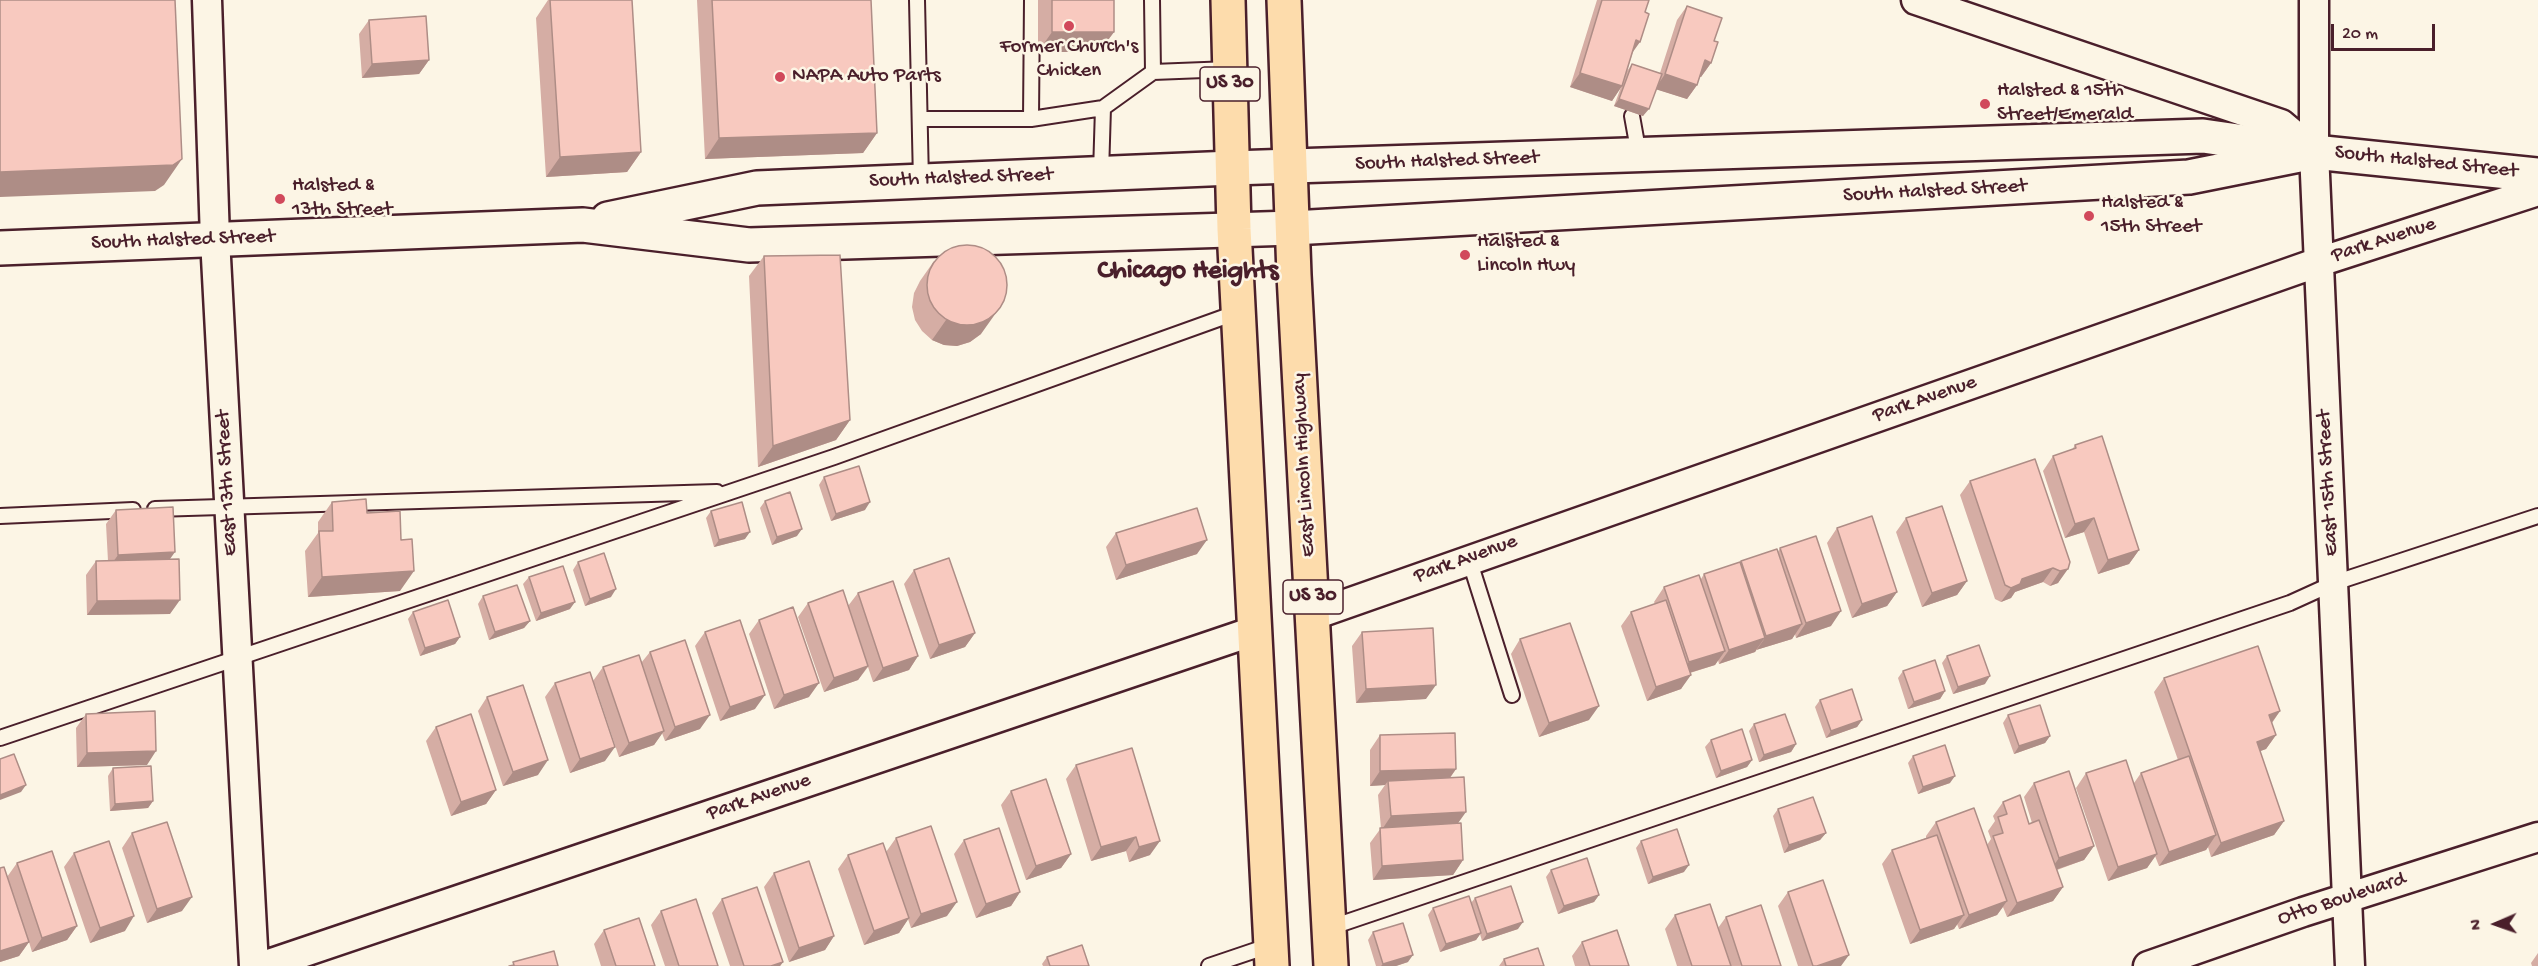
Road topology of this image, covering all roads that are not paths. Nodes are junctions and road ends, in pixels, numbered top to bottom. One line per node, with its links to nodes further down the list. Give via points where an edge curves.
1 (207, 0): 26 (street, East 13th Street)
2 (917, 0): 13 (lane)
3 (1032, 0): 14 (lane)
4 (1152, 0): 10 (lane)
5 (1228, 0): 9 (main road, US 30)
6 (1284, 0): 17 (main road, East Lincoln Highway / US 30)
7 (1916, 0): 15 (street, via 2280,124)
8 (2314, 0): 15 (street, East 15th Street)
9 (1230, 69): 10 (lane); 18 (main road, US 30)
10 (1153, 72): 11 (lane)
11 (1103, 108): 14 (lane); 19 (lane)
12 (1632, 116): 16 (lane)
13 (920, 119): 14 (lane); 21 (lane)
14 (1031, 119)
15 (2314, 152): 16 (street, South Halsted Street, via 2203,136); 20 (street, South Halsted Street); 24 (street, South Halsted Street, via 2189,177); 28 (street, East 15th Street)
16 (1639, 155): 17 (street, South Halsted Street)
17 (1290, 166): 18 (street, South Halsted Street); 24 (main road, East Lincoln Highway / US 30)
18 (1232, 168): 19 (street, South Halsted Street); 25 (main road, US 30)
19 (1101, 173): 21 (street, South Halsted Street)
20 (2538, 175)
21 (921, 181): 23 (street, South Halsted Street, via 757,188)
22 (2538, 191): 28 (street, Park Avenue)
23 (583, 225): 25 (street, South Halsted Street, via 749,245); 26 (street, South Halsted Street)
24 (1293, 228): 25 (street, South Halsted Street); 36 (main road, East Lincoln Highway / US 30)
25 (1234, 229): 29 (main road, US 30)
26 (215, 239): 27 (street, South Halsted Street); 31 (street, East 13th Street)
27 (0, 248)
28 (2319, 262): 34 (street, Park Avenue); 35 (street, East 15th Street)
29 (1238, 312): 30 (lane); 37 (main road, US 30)
30 (732, 492): 31 (lane); 38 (lane)
31 (230, 505): 32 (lane); 38 (street, East 13th Street)
32 (0, 516)
33 (2538, 516): 35 (lane)
34 (1469, 559): 36 (street, Park Avenue); 39 (lane)
35 (2334, 583): 42 (street, East 15th Street); 43 (lane, via 2290,603)
36 (1314, 615): 43 (main road, East Lincoln Highway / US 30)
37 (1254, 631): 44 (main road, US 30); 46 (street, Park Avenue)
38 (238, 659): 40 (lane); 45 (street, East 13th Street)
39 (1512, 694)
40 (0, 738)
41 (2538, 837): 42 (street, Otto Boulevard)
42 (2348, 898): 49 (street, Otto Boulevard); 50 (street, East 15th Street)
43 (1329, 928): 48 (main road, East Lincoln Highway / US 30)
44 (1271, 955): 47 (lane)
45 (254, 966)
46 (263, 966)
47 (1209, 966)
48 (1331, 966)
49 (2148, 966)
50 (2350, 966)

